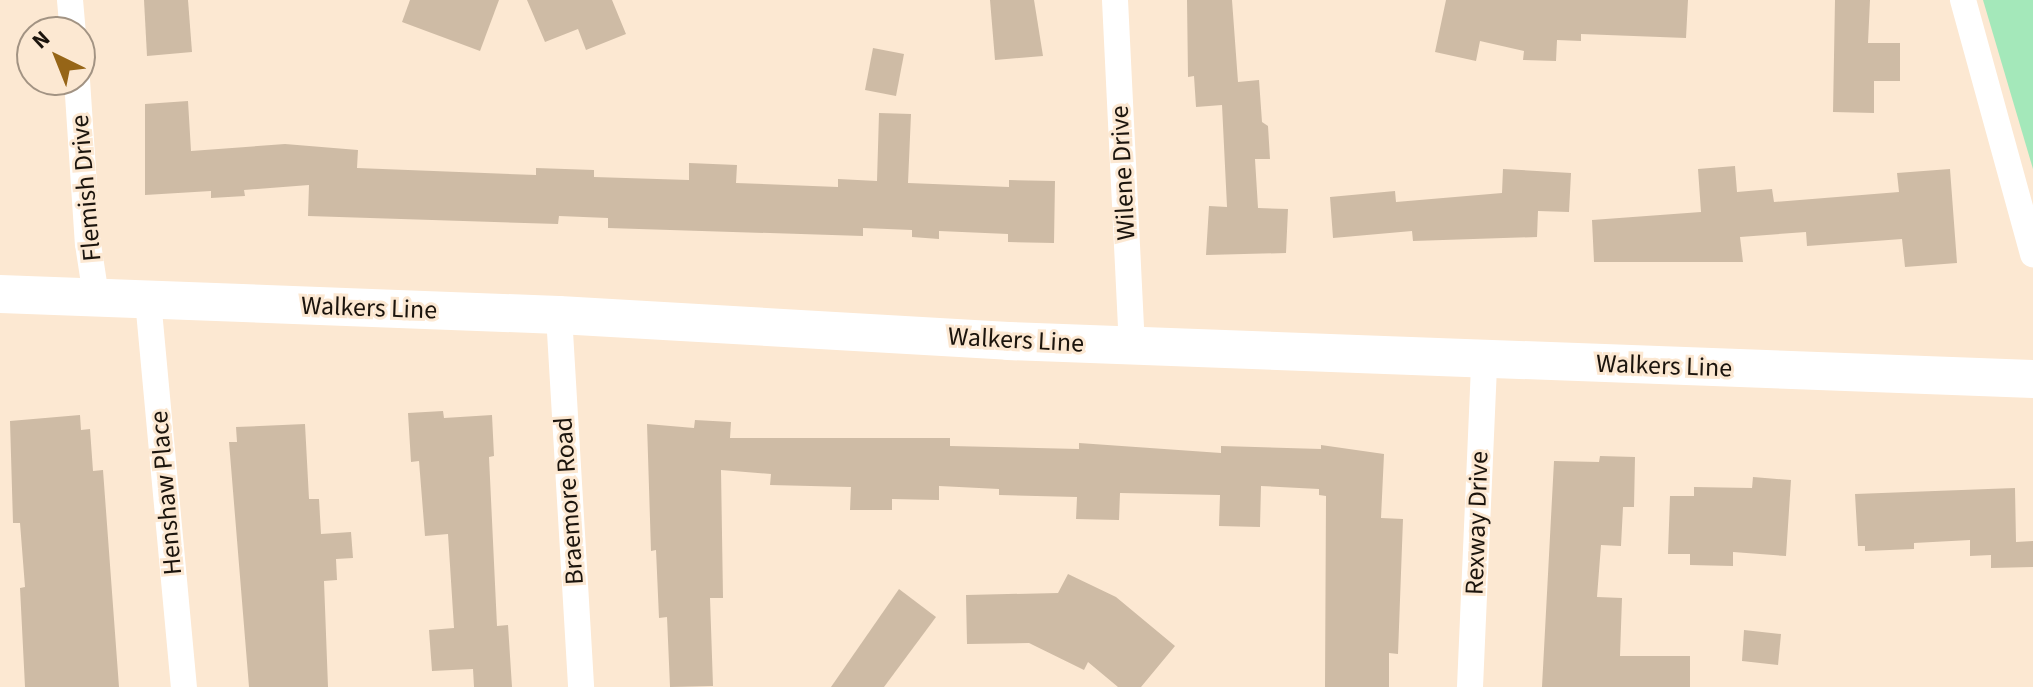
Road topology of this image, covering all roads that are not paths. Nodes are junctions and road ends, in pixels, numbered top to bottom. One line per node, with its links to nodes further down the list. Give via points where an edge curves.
1 (1115, 0): 9 (street, Wilene Drive)
2 (1963, 0): 4 (street)
3 (78, 96): 6 (street, Flemish Drive)
4 (2033, 255)
5 (0, 294): 6 (main road, Walkers Line)
6 (96, 296): 7 (main road, Walkers Line)
7 (148, 300): 8 (main road, Walkers Line); 12 (street, Henshaw Place)
8 (559, 315): 9 (main road, Walkers Line); 13 (street, Braemore Road)
9 (1132, 345): 10 (main road, Walkers Line)
10 (1484, 360): 11 (main road, Walkers Line); 14 (street, Rexway Drive)
11 (2033, 379)
12 (184, 687)
13 (581, 687)
14 (1470, 687)

